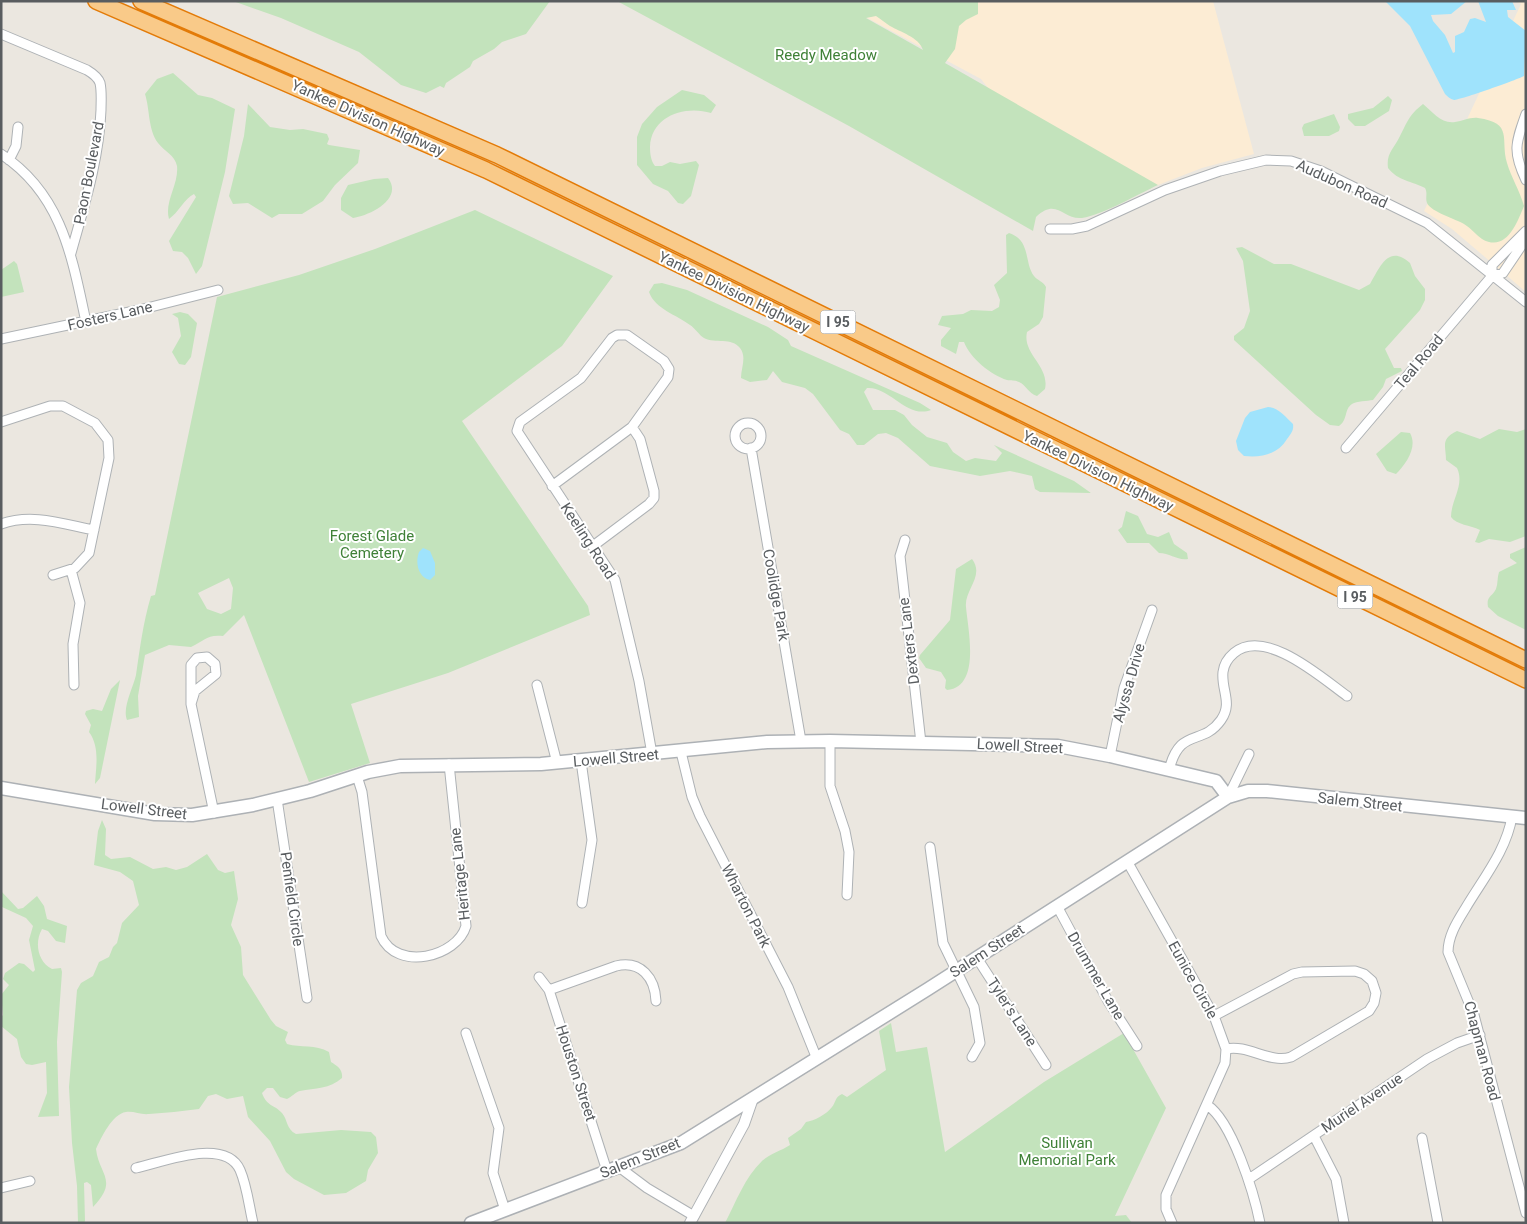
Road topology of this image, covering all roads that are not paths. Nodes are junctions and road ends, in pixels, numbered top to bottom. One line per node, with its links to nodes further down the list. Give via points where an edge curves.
1 (96, 1): 30 (highway, Yankee Division Highway / I 95, via 486,170)
2 (141, 1): 29 (highway, Yankee Division Highway / I 95, via 505,159)
3 (1, 34): 11 (street, Paon Boulevard, via 87,70 100,82 97,148)
4 (1526, 114): 7 (street, via 1515,151)
5 (18, 127): 6 (street, via 16,146)
6 (5, 157): 11 (street, Paon Boulevard, via 50,206 62,226)
7 (1526, 180)
8 (1050, 229): 12 (street, Audubon Road, via 1087,226 1165,190 1220,170 1283,160 1321,171 1427,223)
9 (1526, 231): 12 (street, via 1492,265)
10 (1526, 239): 12 (street, via 1503,273)
11 (71, 253): 15 (street, Paon Boulevard)
12 (1492, 276): 14 (street, Audubon Road); 20 (street, Teal Road)
13 (218, 290): 15 (street, Fosters Lane)
14 (1526, 302)
15 (86, 322): 16 (street, Fosters Lane)
16 (1, 339)
17 (1, 422): 23 (street, via 58,406 75,411 100,428 108,440 109,455)
18 (632, 427): 21 (street); 21 (street, Keeling Road, via 668,377 669,369 664,361 636,341 619,334 612,338 585,374 521,421 517,428 518,436); 25 (street, via 640,440 654,498)
19 (751, 448): 35 (street, Coolidge Park)
20 (1346, 448)
21 (552, 486): 25 (street, Keeling Road)
22 (1, 524): 23 (street, via 34,518)
23 (94, 530): 26 (street, via 83,562)
24 (906, 540): 37 (street, Dexters Lane, via 900,556)
25 (593, 546): 39 (street, Keeling Road, via 616,584)
26 (70, 570): 27 (street); 31 (street, via 80,603 72,644)
27 (53, 575)
28 (1152, 610): 41 (street, Alyssa Drive, via 1124,688)
29 (1526, 660)
30 (1526, 680)
31 (74, 685)
32 (537, 685): 43 (street)
33 (1347, 696): 45 (street, via 1304,665 1277,651 1258,645 1241,648 1225,663 1223,677 1227,702 1221,720 1208,732 1178,747)
34 (190, 704): 34 (street, via 195,691 216,674 215,664 207,657 197,658 190,665); 50 (street)
35 (801, 741): 36 (main road, Lowell Street); 38 (main road, Lowell Street)
36 (830, 741): 37 (main road, Lowell Street); 55 (street, via 830,786 849,852)
37 (921, 743): 41 (main road, Lowell Street, via 1050,746)
38 (681, 752): 39 (main road, Lowell Street); 70 (street, Wharton Park, via 700,816 788,987)
39 (652, 754): 42 (main road, Lowell Street)
40 (1249, 754): 48 (street)
41 (1110, 756): 45 (main road, Lowell Street)
42 (581, 761): 43 (main road, Lowell Street); 56 (street, via 592,840)
43 (557, 763): 44 (main road, Lowell Street)
44 (449, 764): 46 (main road, Lowell Street, via 400,766); 46 (street, Heritage Lane, via 466,926 453,945 416,957 395,953 381,936 362,792)
45 (1168, 770): 48 (main road, Lowell Street, via 1216,781)
46 (357, 776): 49 (main road, Lowell Street)
47 (1, 788): 50 (main road, Lowell Street, via 155,814)
48 (1228, 797): 51 (main road, Salem Street, via 1248,791 1268,791); 54 (main road, Salem Street)
49 (277, 799): 50 (main road, Lowell Street); 62 (street, Penfield Circle)
50 (214, 813)
51 (1512, 816): 52 (main road, Salem Street); 66 (street, Chapman Road, via 1508,836 1455,926 1448,946 1449,960 1469,998)
52 (1526, 818)
53 (930, 847): 59 (street, via 942,941)
54 (1127, 861): 57 (main road, Salem Street); 64 (street, Eunice Circle)
55 (847, 895)
56 (582, 903)
57 (1057, 906): 58 (main road, Salem Street); 67 (street, Drummer Lane, via 1108,1001)
58 (977, 958): 59 (main road, Salem Street); 71 (street, Tyler's Lane)
59 (957, 971): 69 (street, via 974,1007 980,1042); 70 (main road, Salem Street)
60 (540, 977): 61 (street, Houston Street)
61 (549, 990): 63 (street, via 628,964 648,975 654,985); 79 (street, Houston Street)
62 (307, 998)
63 (656, 1001)
64 (1214, 1016): 68 (street, Eunice Circle); 68 (street, via 1297,973 1357,972 1368,977 1374,986 1376,998 1369,1011 1291,1058 1282,1059 1239,1048)
65 (466, 1033): 83 (street, via 499,1126 493,1172)
66 (1480, 1035): 76 (street, Muriel Avenue, via 1432,1056); 84 (street, Chapman Road)
67 (1137, 1046)
68 (1226, 1049): 73 (street, via 1225,1063)
69 (972, 1057)
70 (817, 1059): 72 (main road, Salem Street)
71 (1046, 1065)
72 (752, 1101): 74 (main road, Salem Street); 75 (street)
73 (1207, 1105): 80 (street, via 1220,1116); 88 (street, via 1166,1195 1165,1206)
74 (728, 1115): 75 (street, via 736,1114); 79 (main road, Salem Street, via 671,1148)
75 (746, 1119): 85 (street)
76 (1314, 1136): 80 (street, Muriel Avenue); 90 (street, via 1336,1179)
77 (1422, 1138): 91 (street)
78 (136, 1168): 86 (street, via 206,1153 224,1154 241,1172)
79 (613, 1169): 83 (main road, Salem Street); 85 (street)
80 (1249, 1179): 89 (street)
81 (30, 1181): 82 (street)
82 (1, 1188)
83 (505, 1210): 87 (main road, Salem Street)
84 (1526, 1212)
85 (692, 1219)
86 (253, 1223)
87 (471, 1223)
88 (1172, 1223)
89 (1260, 1223)
90 (1344, 1223)
91 (1438, 1223)

